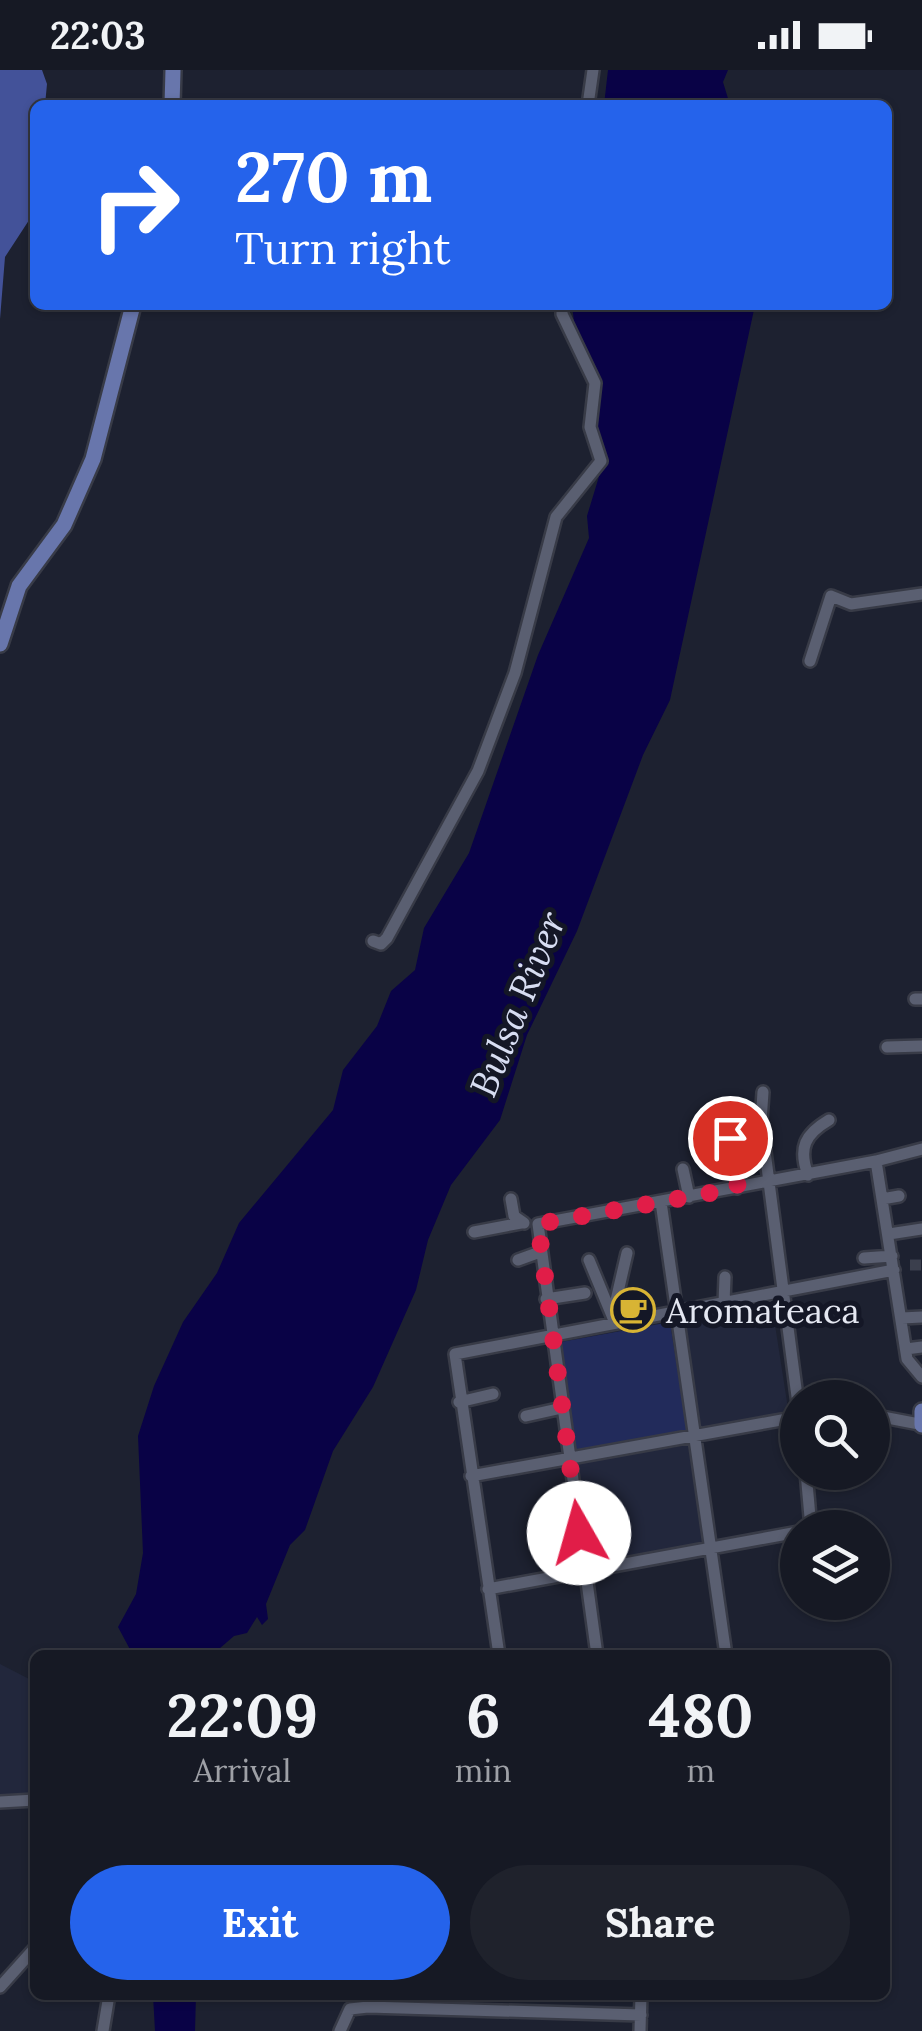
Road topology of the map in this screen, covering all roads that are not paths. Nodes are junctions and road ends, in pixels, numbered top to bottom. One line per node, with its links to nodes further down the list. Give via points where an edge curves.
1 (173, 70): 3 (main road)
2 (593, 70): 4 (street)
3 (172, 100)
4 (589, 100)
5 (133, 310): 8 (main road, via 93,459 64,525 20,586)
6 (562, 310): 10 (street, via 595,383 590,427 601,461 556,518 515,673 478,771 387,938)
7 (922, 594): 9 (street, via 851,604 831,596)
8 (0, 644)
9 (810, 662)
10 (373, 941)
11 (922, 1046): 12 (street)
12 (887, 1047)
13 (763, 1092): 20 (street)
14 (828, 1120): 19 (street, via 806,1138)
15 (730, 1138): 21 (street)
16 (922, 1150): 17 (street)
17 (876, 1160): 19 (street); 25 (street)
18 (684, 1169): 23 (street)
19 (808, 1174): 20 (street)
20 (772, 1182): 21 (street); 40 (street)
21 (738, 1188): 23 (street)
22 (899, 1196): 25 (street)
23 (689, 1197): 26 (street)
24 (510, 1199): 27 (street)
25 (882, 1199): 31 (street)
26 (662, 1202): 28 (street); 44 (street)
27 (521, 1223): 28 (street); 30 (street)
28 (538, 1224): 32 (street)
29 (922, 1229): 31 (street)
30 (474, 1232)
31 (888, 1234): 37 (street)
32 (540, 1252): 35 (street); 42 (street)
33 (627, 1253): 46 (street)
34 (864, 1258): 37 (street)
35 (518, 1260)
36 (590, 1260): 46 (street)
37 (893, 1264): 38 (street); 40 (street); 47 (street)
38 (910, 1265)
39 (725, 1277): 43 (street)
40 (783, 1292): 43 (street); 52 (street)
41 (585, 1293): 42 (street)
42 (546, 1298): 48 (street)
43 (724, 1302): 44 (street)
44 (678, 1311): 46 (street); 60 (street)
45 (922, 1317): 47 (street)
46 (614, 1318): 48 (street)
47 (902, 1318): 50 (street)
48 (552, 1334): 54 (street, via 454,1354); 55 (street)
49 (922, 1347): 50 (street)
50 (906, 1349): 51 (street, via 909,1365)
51 (922, 1377)
52 (795, 1380)
53 (493, 1394): 54 (street)
54 (459, 1402): 62 (street)
55 (562, 1408): 56 (street); 63 (street)
56 (526, 1416)
57 (890, 1416): 59 (street)
58 (780, 1420): 60 (street)
59 (921, 1420)
60 (695, 1437): 63 (street); 66 (street)
61 (481, 1451): 62 (street)
62 (467, 1454): 64 (street)
63 (570, 1457): 64 (street); 67 (street)
64 (471, 1476): 68 (street)
65 (780, 1535): 66 (street)
66 (710, 1548): 67 (street); 71 (street)
67 (584, 1571): 68 (street); 70 (street)
68 (488, 1588): 69 (street)
69 (498, 1650)
70 (596, 1650)
71 (725, 1650)
72 (30, 1800): 73 (street)
73 (0, 1802)
74 (30, 1953): 75 (street)
75 (0, 1986)
76 (108, 2000): 79 (street)
77 (640, 2000): 78 (street)
78 (641, 2015): 80 (street, via 368,2008 350,2009); 81 (street)
79 (103, 2031)
80 (340, 2031)
81 (640, 2031)

